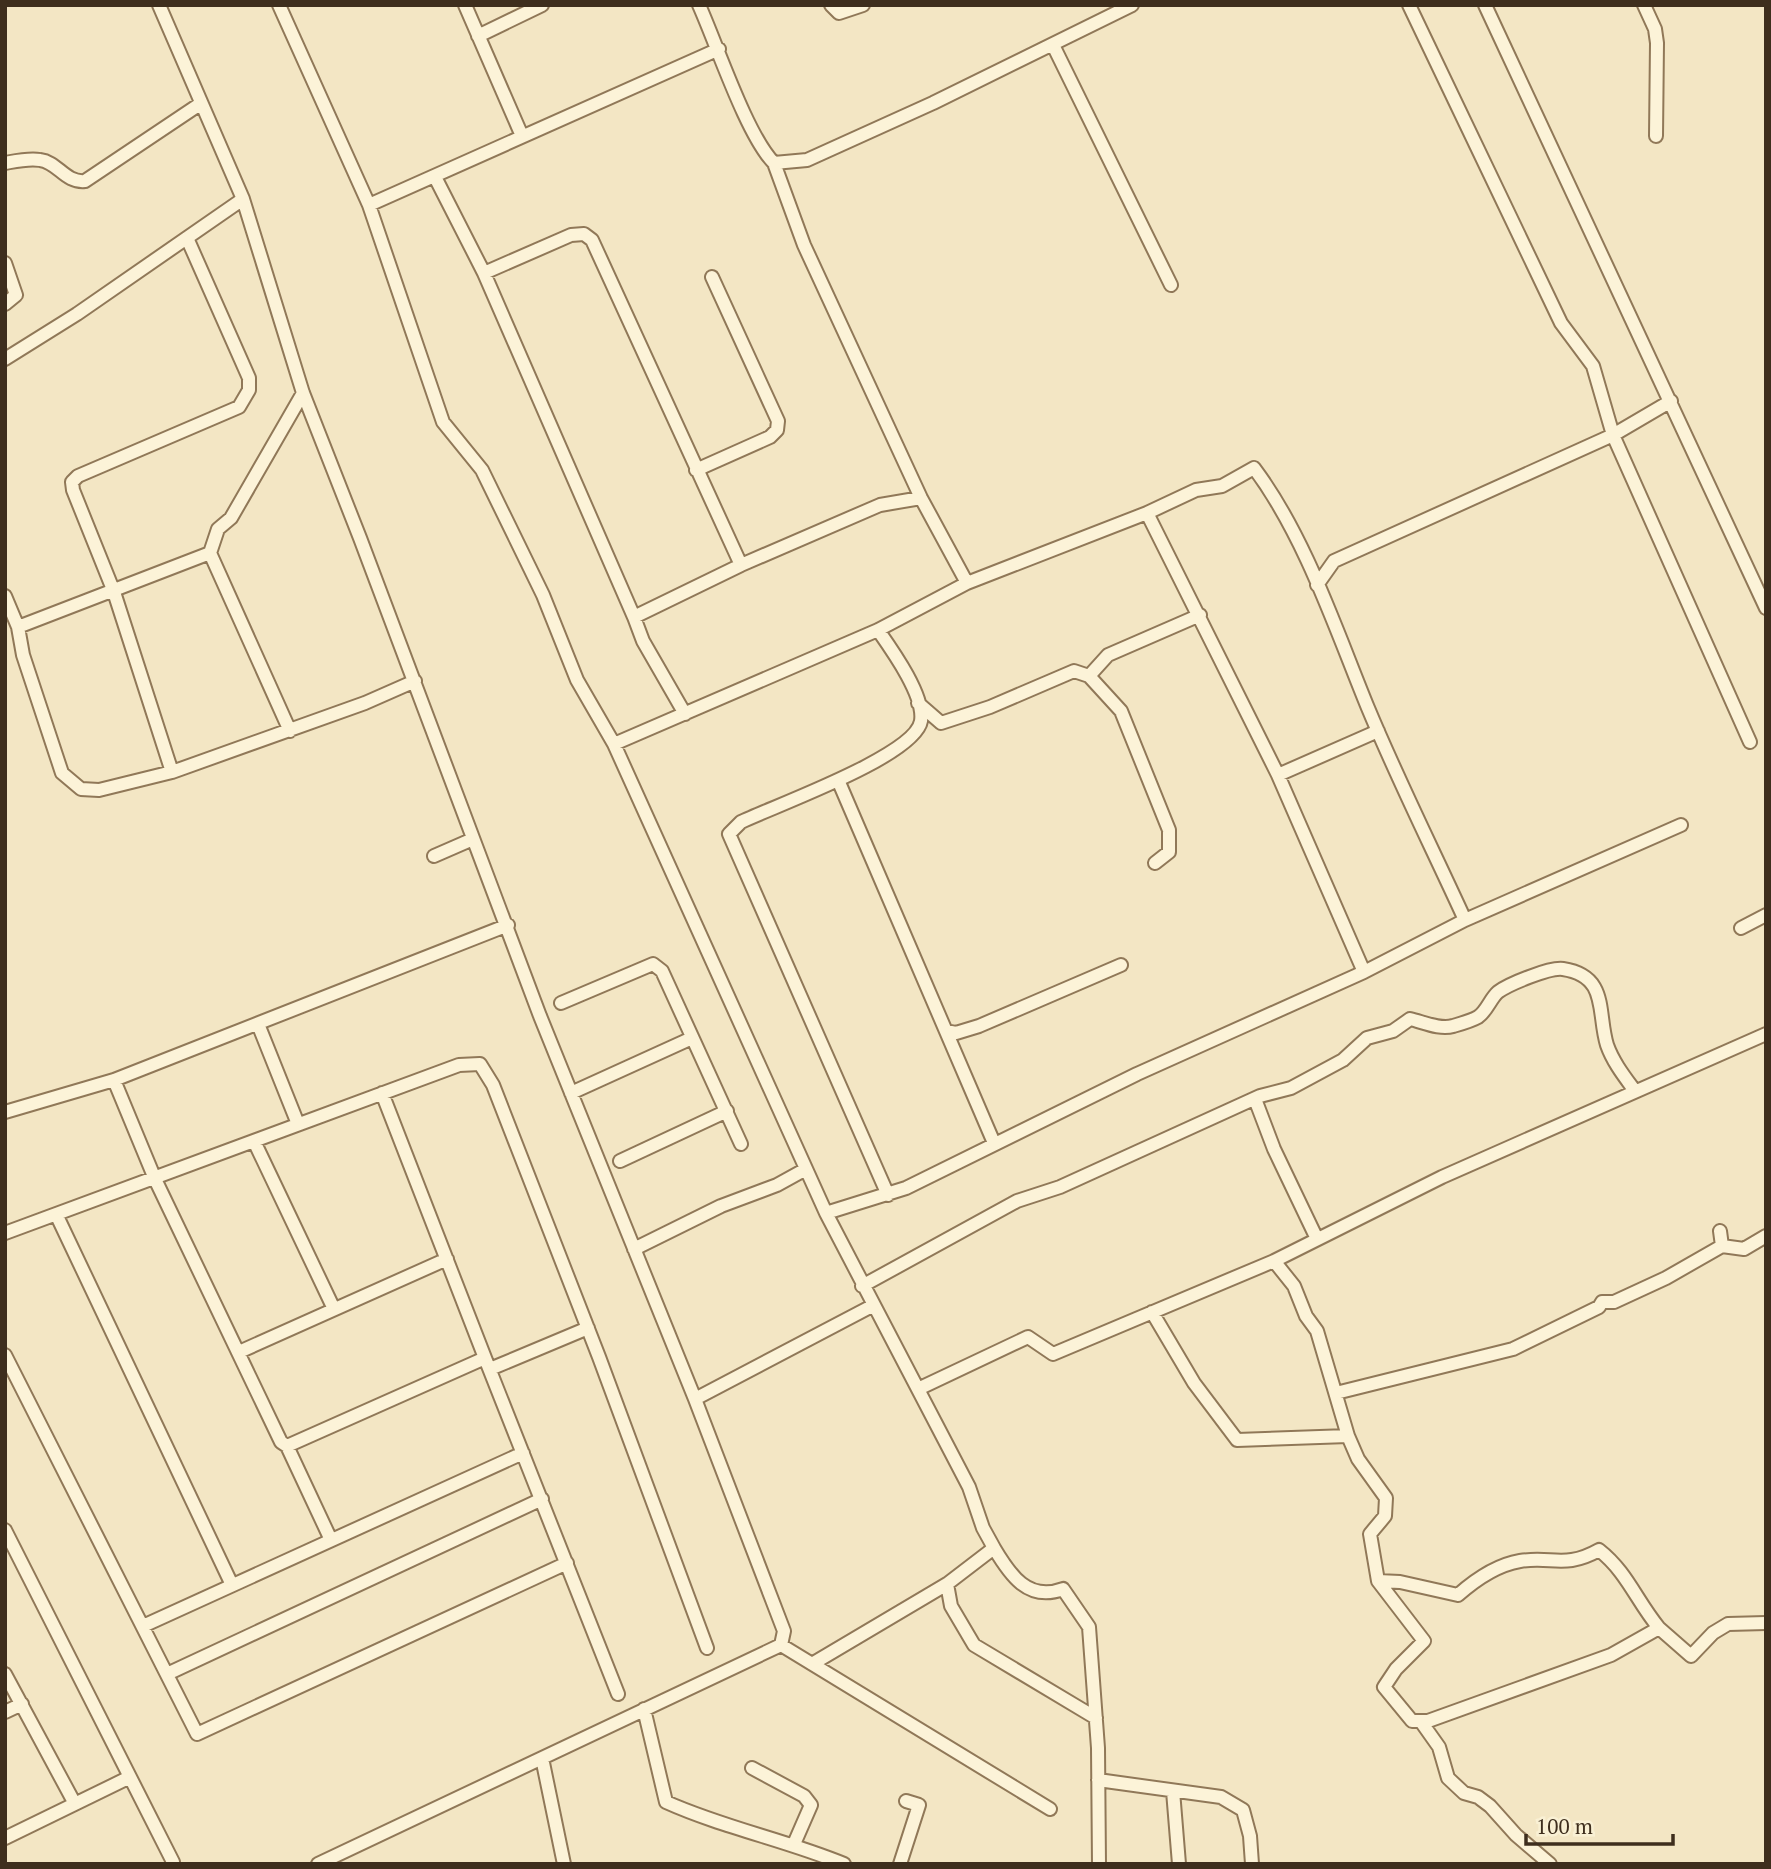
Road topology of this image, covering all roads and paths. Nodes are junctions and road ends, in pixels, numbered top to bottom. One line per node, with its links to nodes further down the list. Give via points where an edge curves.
1 (159, 5): 15 (street)
2 (279, 5): 22 (street)
3 (464, 5): 12 (street)
4 (542, 5): 12 (street)
5 (699, 5): 14 (street)
6 (831, 5): 7 (street, via 839,13)
7 (863, 5)
8 (1132, 5): 13 (street)
9 (1409, 5): 32 (street, via 1561,323 1593,366)
10 (1485, 5): 31 (street)
11 (1644, 5): 17 (street, via 1657,43)
12 (478, 36): 16 (street)
13 (1053, 45): 19 (street, via 807,160); 27 (street)
14 (719, 49): 16 (street); 19 (street, via 752,128)
15 (200, 104): 18 (street, via 85,181 69,179 40,160); 21 (street)
16 (522, 136): 20 (street)
17 (1656, 136)
18 (5, 163)
19 (774, 163): 34 (street, via 804,245)
20 (435, 177): 22 (street); 25 (street)
21 (243, 199): 23 (street); 30 (street)
22 (369, 205): 54 (street, via 443,422 482,470 543,595 577,680)
23 (187, 238): 29 (street); 40 (street, via 241,357 249,390 239,407 78,475 72,482)
24 (5, 263): 28 (street, via 16,295)
25 (484, 273): 33 (street, via 571,235 584,234 592,240); 44 (street)
26 (712, 277): 33 (street, via 778,421 770,437)
27 (1171, 285)
28 (5, 304)
29 (5, 359)
30 (303, 393): 36 (street, via 231,518 218,529); 48 (street)
31 (1671, 401): 32 (street); 42 (street)
32 (1613, 435): 39 (street, via 1334,561); 53 (street)
33 (696, 470): 37 (street)
34 (921, 498): 37 (street, via 880,505); 38 (street)
35 (1147, 513): 38 (street); 39 (street, via 1196,490 1222,486 1254,468 1270,489); 43 (street)
36 (210, 553): 40 (street); 51 (street)
37 (741, 565): 44 (street)
38 (967, 583): 46 (street)
39 (1317, 585): 52 (street)
40 (114, 592): 45 (street); 55 (street)
41 (5, 596): 45 (street)
42 (1766, 608)
43 (1200, 615): 47 (street, via 1108,656); 56 (street)
44 (634, 617): 50 (street)
45 (18, 627): 55 (street, via 62,773 72,784 99,790)
46 (878, 630): 49 (street, via 899,659); 50 (street)
47 (1089, 676): 49 (street, via 1074,671 941,723); 61 (street, via 1121,711 1169,830 1169,852)
48 (415, 681): 51 (street); 59 (street)
49 (918, 703): 57 (street, via 921,721 907,741)
50 (685, 714): 54 (street)
51 (290, 731): 55 (street)
52 (1378, 731): 56 (street); 63 (street)
53 (1750, 742)
54 (614, 744): 85 (street)
55 (172, 772)
56 (1278, 775): 67 (street)
57 (838, 780): 70 (street); 87 (street, via 741,822 729,834)
58 (1681, 825): 63 (street)
59 (473, 839): 60 (street); 64 (street)
60 (433, 856)
61 (1155, 863)
62 (1766, 915): 65 (street)
63 (1465, 920): 67 (street)
64 (508, 926): 69 (street); 76 (street)
65 (1741, 929)
66 (1121, 965): 70 (street, via 979,1026)
67 (1364, 972): 82 (street)
68 (561, 1003): 72 (street, via 653,964 662,971)
69 (258, 1024): 73 (street); 80 (street)
70 (946, 1031): 82 (street)
71 (1766, 1034): 74 (street)
72 (692, 1038): 76 (street); 79 (street)
73 (114, 1080): 78 (street); 86 (street)
74 (1634, 1091): 77 (street, via 1607,1043 1598,993 1579,974 1561,968 1497,993 1479,1017 1452,1026 1410,1019 1393,1031 1367,1038 1343,1060 1291,1088); 93 (street, via 1441,1177)
75 (382, 1093): 80 (street); 96 (street); 102 (street, via 468,1063 486,1069)
76 (571, 1093): 95 (street)
77 (1255, 1099): 93 (street); 98 (street, via 1060,1187 1017,1201)
78 (5, 1111)
79 (727, 1111): 83 (street); 84 (street)
80 (298, 1124): 81 (street)
81 (254, 1141): 86 (street); 100 (street)
82 (994, 1143): 87 (street)
83 (741, 1144)
84 (620, 1161)
85 (806, 1168): 88 (street); 95 (street)
86 (155, 1179): 89 (street); 103 (street)
87 (888, 1195): 88 (street)
88 (825, 1213): 98 (street)
89 (57, 1216): 91 (street); 119 (street)
90 (1720, 1231): 94 (street)
91 (5, 1233)
92 (1766, 1236): 94 (street, via 1744,1249)
93 (1318, 1239): 97 (street)
94 (1722, 1246): 107 (street, via 1666,1278 1614,1302 1602,1302 1513,1349)
95 (634, 1249): 108 (street)
96 (447, 1259): 100 (street); 105 (street)
97 (1274, 1261): 101 (street); 107 (street, via 1294,1286 1320,1338)
98 (862, 1286): 99 (street)
99 (872, 1306): 106 (street); 108 (street)
100 (333, 1307): 103 (street)
101 (1152, 1312): 106 (street, via 1053,1354 1028,1337); 109 (street, via 1194,1383 1237,1440)
102 (588, 1328): 105 (street); 124 (street)
103 (239, 1352): 110 (street, via 281,1442)
104 (5, 1355): 121 (street)
105 (488, 1363): 110 (street); 111 (street)
106 (918, 1389): 115 (street, via 969,1487)
107 (1336, 1394): 109 (street)
108 (695, 1399): 123 (street, via 784,1631)
109 (1348, 1436): 117 (street, via 1386,1498 1385,1516 1370,1534)
110 (287, 1446): 114 (street)
111 (523, 1453): 112 (street); 114 (street)
112 (542, 1499): 116 (street); 127 (street)
113 (5, 1530): 136 (street)
114 (331, 1540): 119 (street)
115 (994, 1548): 118 (street); 132 (street, via 1007,1572 1027,1590 1052,1593 1063,1589 1089,1627)
116 (567, 1563): 127 (street, via 197,1734); 128 (street)
117 (1378, 1581): 122 (street, via 1458,1595 1479,1576 1518,1561 1579,1561 1599,1550 1619,1566 1638,1602); 133 (street, via 1424,1641 1384,1687 1412,1721)
118 (947, 1584): 125 (street); 132 (street, via 951,1606 974,1645)
119 (232, 1585): 121 (street)
120 (1766, 1623): 122 (street, via 1728,1624 1690,1656)
121 (143, 1626): 127 (street)
122 (1659, 1628): 133 (street, via 1611,1655)
123 (781, 1645): 125 (street); 130 (street)
124 (708, 1648)
125 (812, 1664): 141 (street)
126 (5, 1674): 129 (street)
127 (167, 1674)
128 (618, 1695)
129 (22, 1704): 131 (street); 140 (street)
130 (644, 1709): 134 (street); 143 (street, via 666,1802 699,1817)
131 (5, 1712)
132 (1096, 1718): 137 (street)
133 (1422, 1723): 152 (street, via 1439,1747 1448,1778 1464,1793 1490,1806)
134 (542, 1758): 145 (street); 146 (street)
135 (752, 1768): 143 (street, via 804,1796 811,1805)
136 (130, 1777): 140 (street); 144 (street)
137 (1098, 1780): 138 (street); 149 (street)
138 (1173, 1791): 150 (street); 151 (street, via 1221,1797 1243,1810)
139 (906, 1801): 148 (street, via 919,1805)
140 (75, 1804): 142 (street)
141 (1050, 1809)
142 (5, 1838)
143 (794, 1844): 147 (street)
144 (173, 1862)
145 (318, 1864)
146 (564, 1864)
147 (844, 1864)
148 (900, 1864)
149 (1099, 1864)
150 (1179, 1864)
151 (1252, 1864)
152 (1550, 1864)

